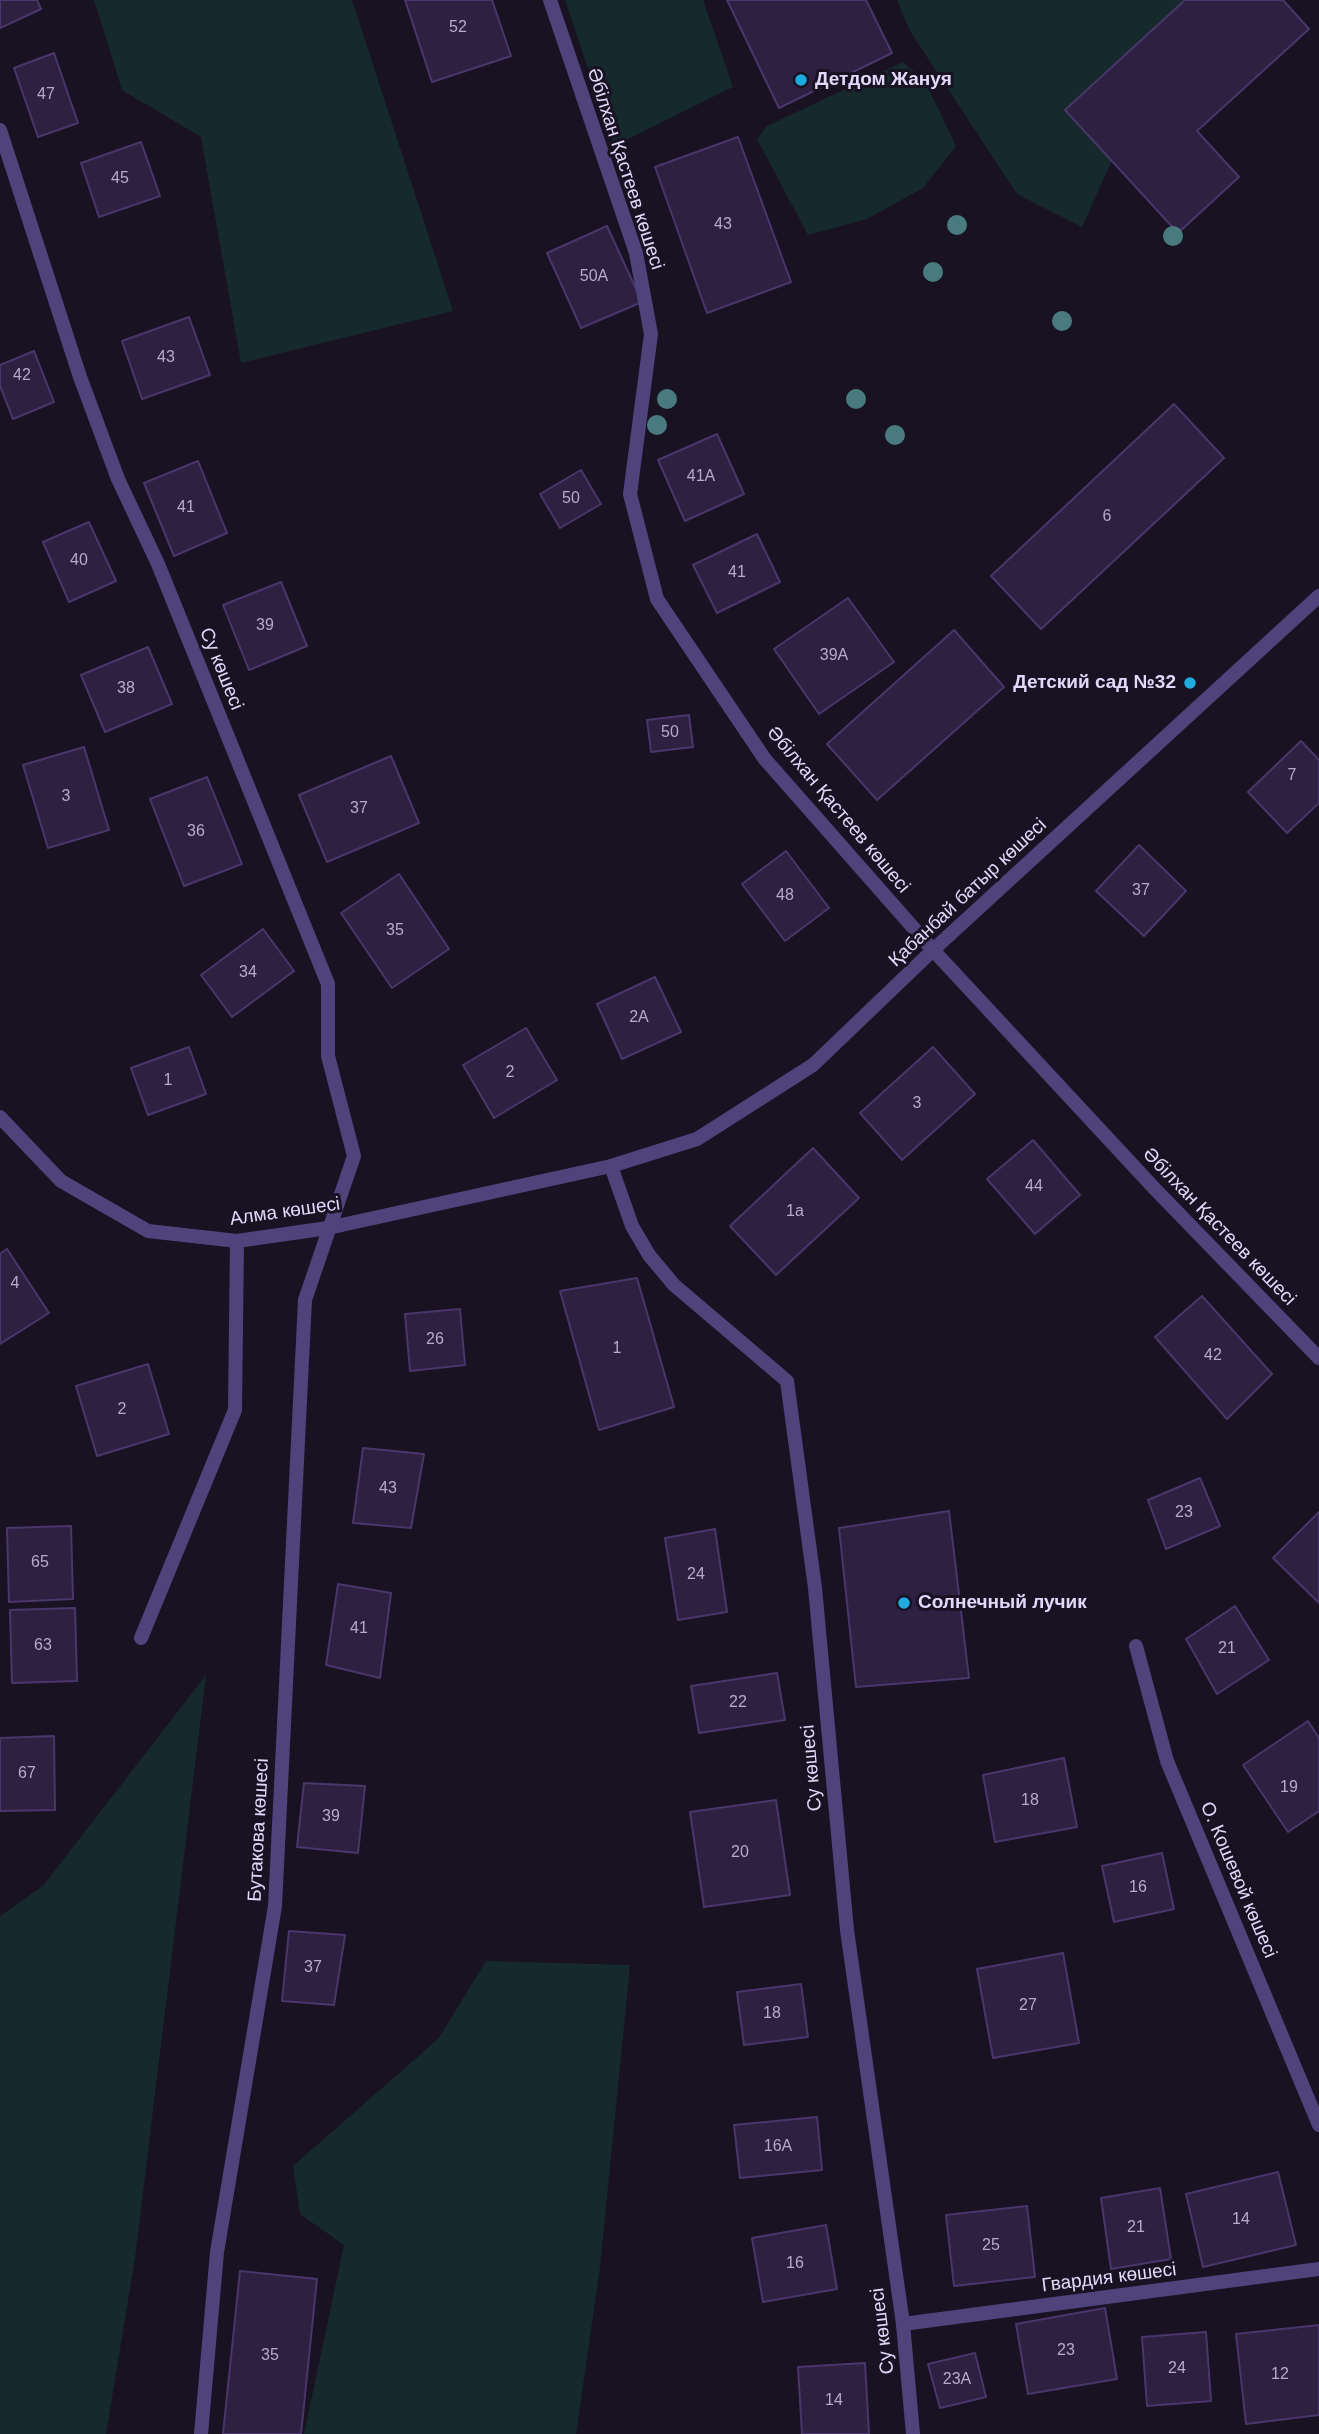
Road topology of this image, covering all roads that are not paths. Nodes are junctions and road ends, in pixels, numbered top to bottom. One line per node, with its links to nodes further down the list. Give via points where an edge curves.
1 (550, 0): 4 (street, Әбілхан Қастеев көшесі, via 636,253 651,334 630,494 657,598 764,758)
2 (0, 130): 7 (street, Су көшесі, via 118,479 158,564 328,984 328,1056 354,1156)
3 (1319, 596): 4 (street, Қабанбай батыр көшесі)
4 (933, 950): 6 (street, Қабанбай батыр көшесі, via 813,1065 697,1139); 9 (street, Әбілхан Қастеев көшесі)
5 (0, 1117): 8 (street, Алма көшесі, via 61,1181 148,1231)
6 (611, 1166): 7 (street, Алма көшесі); 14 (street, Су көшесі, via 632,1226 649,1255 674,1285 787,1381 815,1588 846,1930)
7 (328, 1228): 8 (street, Алма көшесі); 15 (street, Бутакова көшесі, via 305,1300 275,1906 217,2252)
8 (237, 1241): 10 (street, via 235,1410)
9 (1319, 1358)
10 (141, 1639)
11 (1136, 1646): 12 (street, О. Кошевой көшесі, via 1167,1761)
12 (1319, 2124)
13 (1319, 2269): 14 (street, Гвардия көшесі)
14 (903, 2324): 16 (street, Су көшесі)
15 (201, 2434)
16 (913, 2434)

